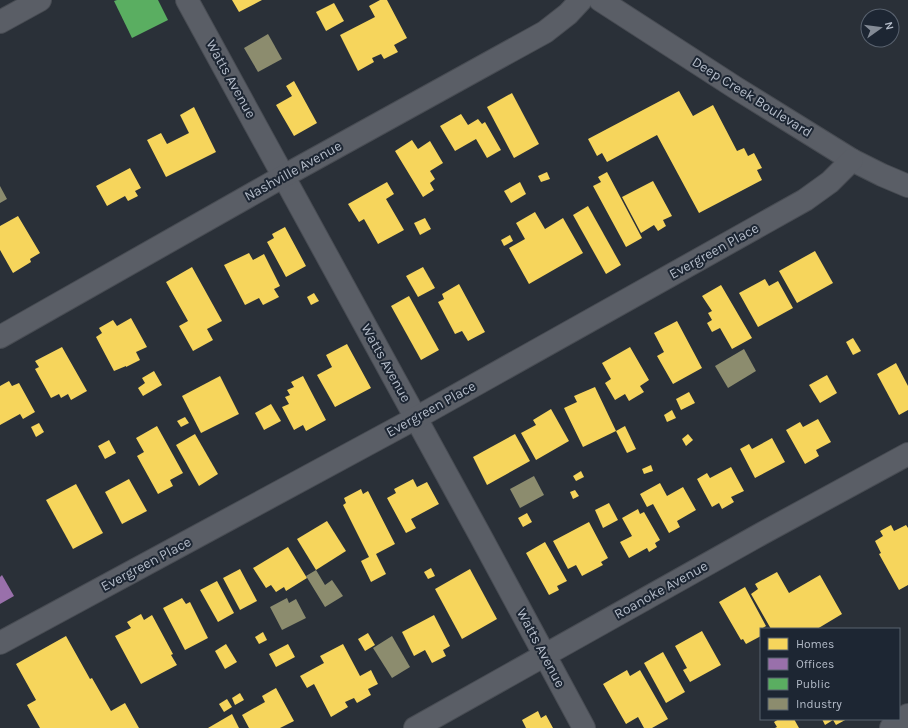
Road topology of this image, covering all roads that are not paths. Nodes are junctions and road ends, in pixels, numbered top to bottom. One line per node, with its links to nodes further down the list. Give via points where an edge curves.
1 (40, 0): 5 (street)
2 (187, 0): 7 (street, Watts Avenue)
3 (581, 0): 7 (street, Nashville Avenue, via 545,32)
4 (600, 0): 6 (street, Deep Creek Boulevard)
5 (0, 22)
6 (852, 160): 8 (street, Deep Creek Boulevard); 10 (street, Evergreen Place, via 830,182 805,200)
7 (284, 176): 9 (street, Nashville Avenue); 10 (street, Watts Avenue)
8 (908, 186)
9 (0, 337)
10 (416, 418): 12 (street, Evergreen Place); 13 (street, Watts Avenue)
11 (908, 454): 13 (street, Roanoke Avenue)
12 (0, 643)
13 (544, 655): 15 (street, Roanoke Avenue); 16 (street, Watts Avenue)
14 (900, 720): 17 (street)
15 (415, 728)
16 (584, 728)
17 (891, 728)

